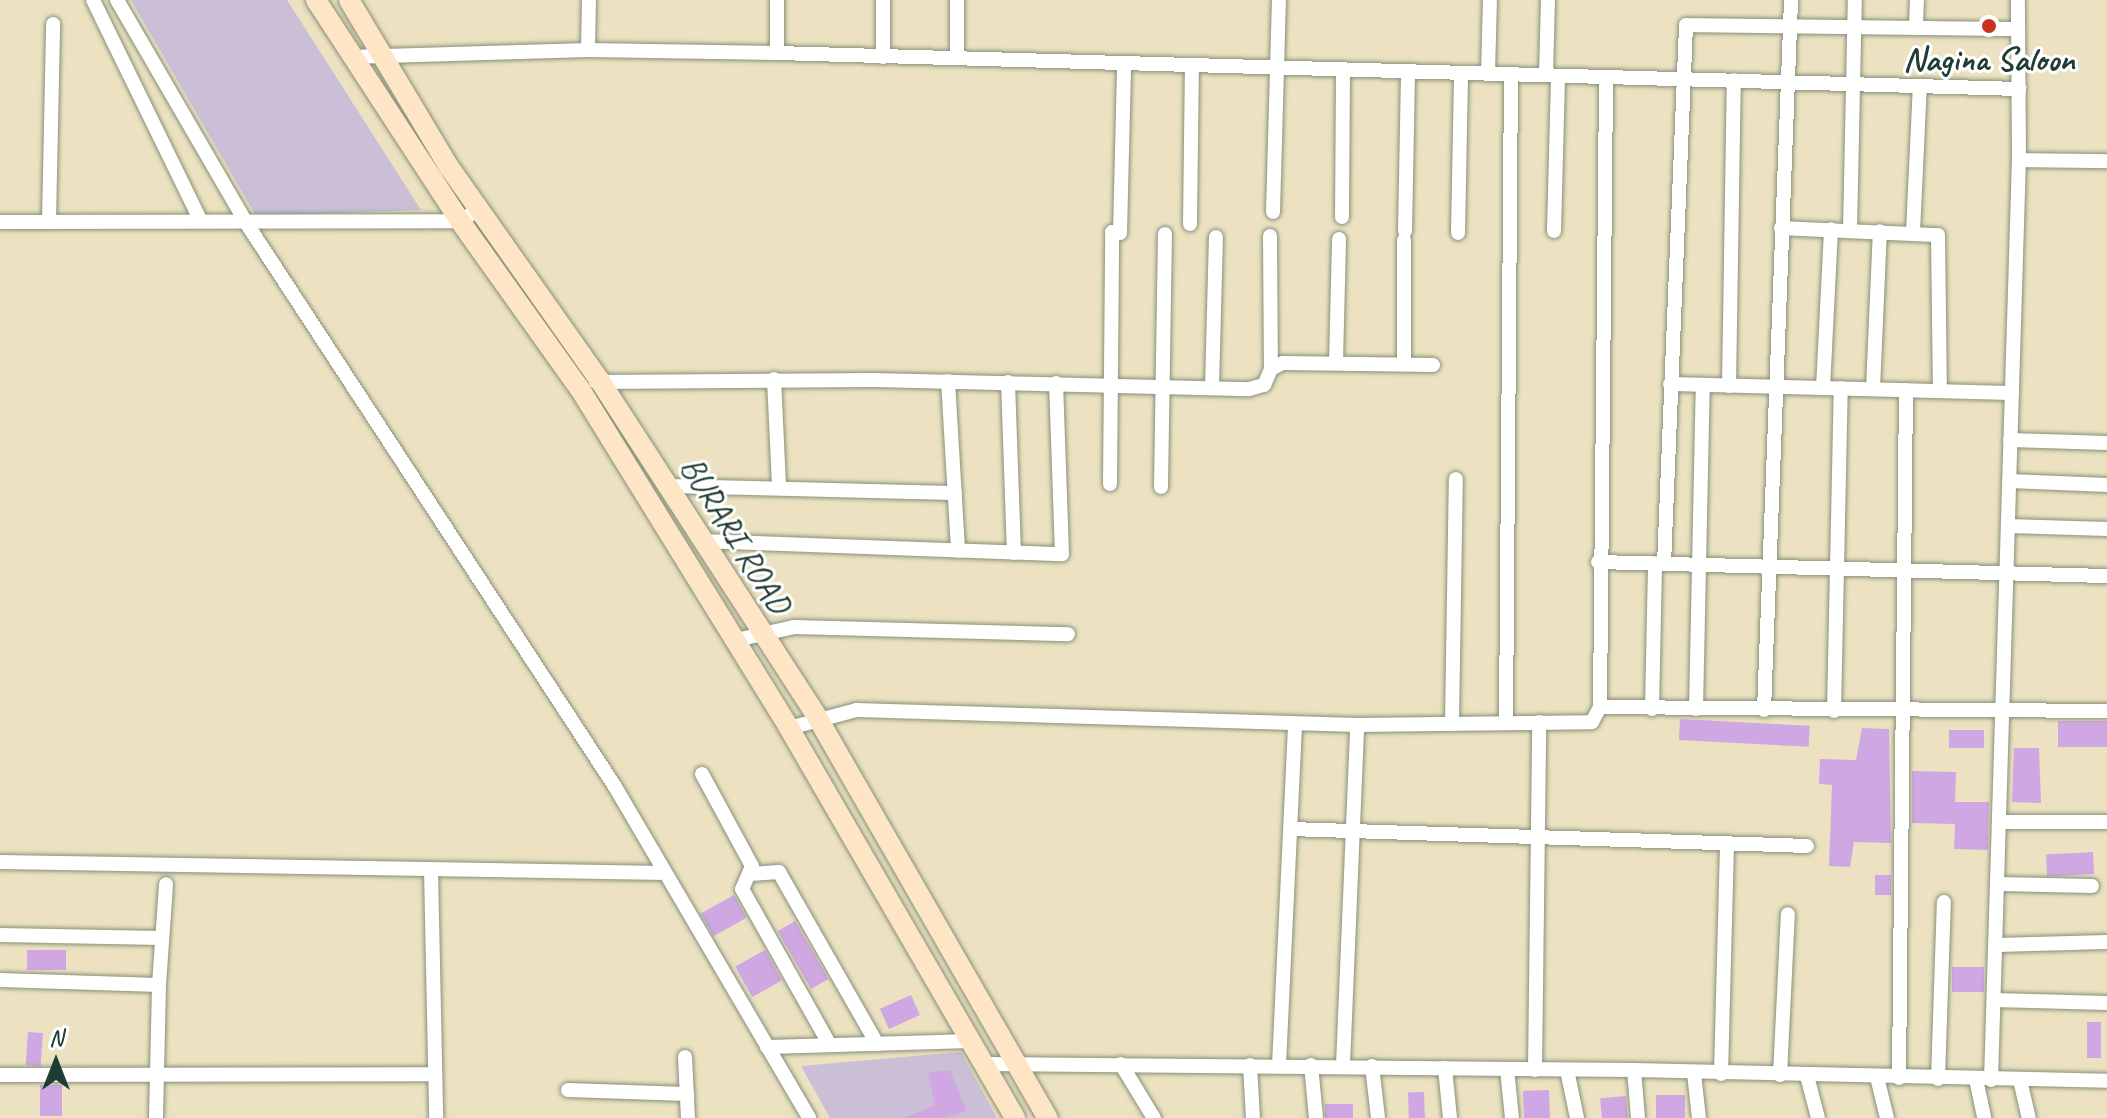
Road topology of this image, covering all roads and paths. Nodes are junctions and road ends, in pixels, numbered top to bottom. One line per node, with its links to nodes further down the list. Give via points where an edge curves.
1 (93, 0): 48 (street)
2 (117, 0): 49 (street)
3 (316, 0): 24 (main road, BURARI ROAD)
4 (349, 0): 23 (main road, BURARI ROAD)
5 (589, 0): 21 (street)
6 (777, 0): 22 (street)
7 (883, 0): 25 (street)
8 (957, 0): 26 (street)
9 (1279, 0): 29 (street)
10 (1490, 0): 33 (street)
11 (1548, 0): 35 (street)
12 (1791, 0): 17 (street)
13 (1855, 0): 18 (street)
14 (1917, 0): 19 (street)
15 (2018, 0): 20 (street)
16 (53, 24): 50 (street)
17 (1790, 24): 18 (street); 37 (street, via 1693,22 1683,33); 39 (street)
18 (1854, 25): 19 (street); 40 (street)
19 (1916, 27): 20 (street)
20 (2018, 29): 42 (street)
21 (588, 50): 22 (street); 23 (street)
22 (777, 53): 25 (street)
23 (378, 55): 24 (street); 45 (main road, BURARI ROAD)
24 (350, 57): 51 (main road, BURARI ROAD)
25 (883, 57): 26 (street)
26 (957, 57): 27 (street)
27 (1124, 64): 28 (street); 74 (street, via 1120,233 1112,232)
28 (1192, 67): 29 (street); 53 (street)
29 (1278, 69): 30 (street); 46 (street)
30 (1343, 71): 31 (street); 47 (street)
31 (1408, 72): 32 (street); 66 (street)
32 (1461, 74): 33 (street); 60 (street)
33 (1488, 74): 34 (street)
34 (1511, 75): 35 (street); 123 (street)
35 (1552, 76): 36 (street); 57 (street)
36 (1606, 77): 37 (street); 103 (street)
37 (1682, 79): 38 (street); 75 (street)
38 (1734, 80): 39 (street); 78 (street)
39 (1787, 82): 40 (street); 54 (street)
40 (1853, 84): 41 (street); 56 (street)
41 (1920, 86): 42 (street); 59 (street)
42 (2019, 89): 43 (street)
43 (2019, 160): 44 (street); 87 (street)
44 (2107, 161)
45 (479, 209): 51 (street); 70 (main road, BURARI ROAD)
46 (1273, 212)
47 (1342, 217)
48 (206, 219): 49 (street); 50 (street)
49 (238, 220): 51 (street); 139 (street, via 605,772)
50 (49, 221): 52 (street)
51 (460, 221): 83 (main road, BURARI ROAD)
52 (0, 222)
53 (1190, 224)
54 (1781, 228): 55 (street); 79 (street)
55 (1831, 229): 56 (street); 81 (street)
56 (1850, 230): 58 (street)
57 (1554, 231)
58 (1880, 231): 59 (street); 84 (street)
59 (1913, 232): 86 (street, via 1941,240)
60 (1458, 233)
61 (1165, 234): 77 (street)
62 (1270, 236): 68 (street)
63 (1216, 237): 80 (street)
64 (1339, 239): 65 (street)
65 (1336, 363): 66 (street); 68 (street, via 1283,363)
66 (1404, 364): 67 (street)
67 (1433, 365)
68 (1271, 369): 80 (street, via 1259,388)
69 (774, 379): 70 (street); 71 (street); 95 (street)
70 (600, 381): 83 (street); 94 (main road, BURARI ROAD)
71 (948, 381): 72 (street); 97 (street)
72 (1008, 382): 73 (street); 102 (street)
73 (1056, 383): 74 (street); 102 (street, via 1065,547 1054,555)
74 (1109, 384): 77 (street); 92 (street)
75 (1670, 384): 76 (street); 104 (street)
76 (1703, 385): 78 (street); 105 (street)
77 (1163, 386): 80 (street); 96 (street)
78 (1729, 386): 79 (street)
79 (1775, 386): 81 (street); 106 (street)
80 (1212, 388)
81 (1823, 388): 82 (street)
82 (1841, 388): 84 (street); 107 (street)
83 (580, 389): 113 (main road, BURARI ROAD)
84 (1873, 389): 85 (street)
85 (1906, 390): 86 (street); 108 (street)
86 (1940, 391): 87 (street)
87 (2012, 393): 88 (street)
88 (2010, 440): 89 (street); 91 (street)
89 (2107, 443)
90 (1456, 479): 126 (street)
91 (2009, 481): 93 (street); 98 (street)
92 (1110, 484)
93 (2107, 485)
94 (667, 486): 95 (street); 100 (main road, BURARI ROAD)
95 (779, 487): 97 (street)
96 (1161, 487)
97 (955, 493): 101 (street)
98 (2008, 526): 99 (street); 109 (street)
99 (2107, 529)
100 (701, 541): 101 (street); 111 (main road, BURARI ROAD)
101 (958, 551): 102 (street)
102 (1014, 553)
103 (1598, 562): 104 (street); 114 (street)
104 (1659, 563): 105 (street); 115 (street)
105 (1699, 564): 106 (street); 116 (street)
106 (1769, 567): 107 (street); 117 (street)
107 (1837, 569): 108 (street); 118 (street)
108 (1904, 571): 109 (street); 120 (street)
109 (2006, 574): 110 (street); 121 (street)
110 (2107, 576)
111 (759, 632): 112 (street, via 794,627); 113 (street); 122 (main road, BURARI ROAD)
112 (1068, 634)
113 (736, 640): 128 (main road, BURARI ROAD)
114 (1600, 707): 115 (street); 124 (street, via 1592,722)
115 (1652, 709): 116 (street)
116 (1696, 709): 117 (street)
117 (1764, 710): 118 (street)
118 (1834, 711): 120 (street)
119 (2107, 711): 121 (street)
120 (1904, 712): 121 (street); 180 (street)
121 (2002, 712): 130 (street)
122 (817, 717): 125 (street, via 856,710); 128 (street); 159 (main road, BURARI ROAD)
123 (1506, 722): 124 (street); 126 (street)
124 (1539, 722): 134 (street)
125 (1295, 723): 127 (street); 132 (street)
126 (1452, 723): 127 (street)
127 (1357, 725): 133 (street)
128 (789, 728): 154 (main road, BURARI ROAD)
129 (702, 774): 140 (street, via 751,862)
130 (2001, 822): 131 (street); 142 (street)
131 (2107, 822)
132 (1290, 829): 133 (street); 163 (street)
133 (1353, 831): 134 (street); 165 (street)
134 (1538, 839): 135 (street); 169 (street)
135 (1727, 844): 136 (street); 174 (street)
136 (1807, 846)
137 (0, 862): 138 (street)
138 (431, 870): 139 (street); 173 (street)
139 (665, 873): 157 (street)
140 (750, 874): 155 (street, via 779,872); 156 (street, via 742,889)
141 (166, 884): 147 (street)
142 (1999, 884): 143 (street); 149 (street)
143 (2092, 886)
144 (1944, 902): 181 (street)
145 (1788, 914): 177 (street)
146 (0, 935): 147 (street)
147 (161, 938): 151 (street)
148 (2107, 942): 149 (street)
149 (1997, 945): 152 (street)
150 (0, 980): 151 (street)
151 (159, 985): 176 (street)
152 (1994, 1000): 153 (street); 182 (street)
153 (2107, 1003)
154 (973, 1041): 155 (street); 160 (main road, BURARI ROAD)
155 (877, 1044): 156 (street)
156 (830, 1045): 157 (street)
157 (767, 1047): 190 (street)
158 (685, 1057): 186 (street)
159 (1017, 1062): 160 (street); 161 (street); 192 (main road, BURARI ROAD)
160 (987, 1064): 191 (main road, BURARI ROAD)
161 (1121, 1064): 162 (street); 193 (street)
162 (1250, 1065): 163 (street); 194 (street)
163 (1279, 1065): 164 (street)
164 (1311, 1065): 165 (street); 195 (street)
165 (1343, 1065): 166 (street)
166 (1372, 1066): 167 (street); 196 (street)
167 (1445, 1068): 168 (street); 197 (street)
168 (1507, 1069): 169 (street); 198 (street)
169 (1535, 1070): 170 (street)
170 (1567, 1070): 171 (street); 199 (street)
171 (1634, 1070): 172 (street); 200 (street)
172 (1694, 1073): 174 (street); 201 (street)
173 (435, 1074): 176 (street); 188 (street)
174 (1721, 1074): 177 (street)
175 (0, 1075): 176 (street)
176 (155, 1075): 187 (street)
177 (1780, 1075): 178 (street)
178 (1807, 1076): 179 (street); 202 (street)
179 (1877, 1077): 180 (street); 203 (street)
180 (1899, 1078): 181 (street)
181 (1938, 1079): 182 (street)
182 (1983, 1080): 183 (street); 204 (street)
183 (2020, 1080): 184 (street); 205 (street)
184 (2107, 1081)
185 (568, 1090): 186 (street)
186 (687, 1094): 189 (street)
187 (156, 1118)
188 (436, 1118)
189 (688, 1118)
190 (809, 1118)
191 (1015, 1118)
192 (1048, 1118)
193 (1154, 1118)
194 (1253, 1118)
195 (1316, 1118)
196 (1378, 1118)
197 (1450, 1118)
198 (1512, 1118)
199 (1577, 1118)
200 (1638, 1118)
201 (1699, 1118)
202 (1818, 1118)
203 (1887, 1118)
204 (1984, 1118)
205 (2029, 1118)

